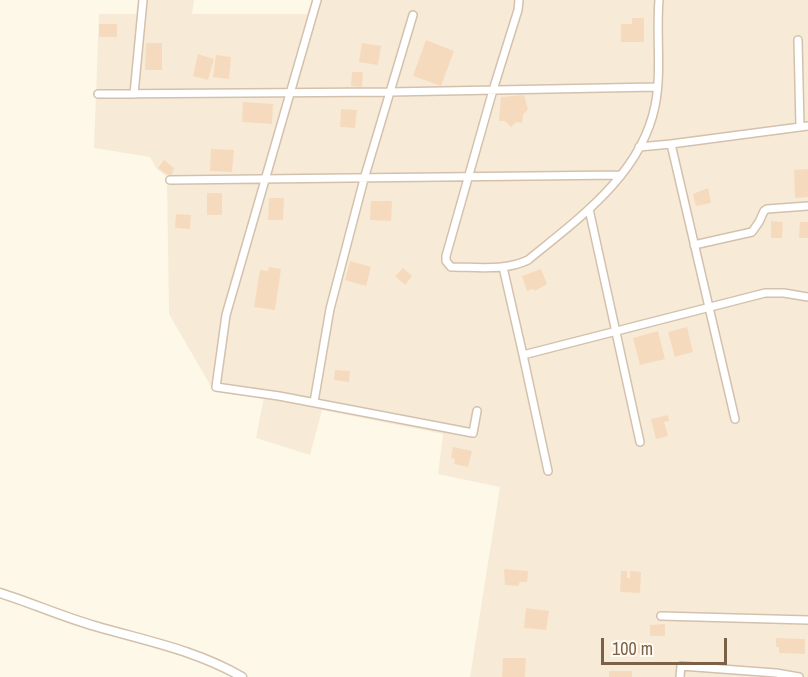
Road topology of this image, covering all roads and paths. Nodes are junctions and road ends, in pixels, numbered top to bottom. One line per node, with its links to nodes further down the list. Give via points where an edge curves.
1 (143, 0): 12 (street)
2 (317, 0): 9 (street)
3 (519, 0): 8 (street)
4 (659, 0): 7 (street)
5 (413, 15): 10 (street)
6 (798, 40): 13 (street)
7 (657, 87): 8 (street); 15 (street, via 655,108)
8 (493, 90): 10 (street); 17 (street)
9 (290, 91): 10 (street); 12 (street); 18 (street)
10 (389, 92): 19 (street)
11 (98, 94): 12 (street)
12 (134, 94)
13 (804, 127): 14 (street)
14 (671, 144): 15 (street); 23 (street)
15 (639, 147): 16 (street)
16 (621, 176): 17 (street); 22 (street)
17 (468, 178): 19 (street); 24 (street, via 446,261 451,267)
18 (264, 179): 19 (street); 20 (street); 29 (street, via 226,315 216,387)
19 (364, 179): 29 (street, via 330,309)
20 (170, 180)
21 (808, 206): 23 (street, via 767,209 752,232)
22 (589, 209): 24 (street, via 528,261); 27 (street)
23 (694, 245): 26 (street)
24 (503, 267): 28 (street)
25 (808, 299): 26 (street, via 765,293)
26 (709, 308): 27 (street); 31 (street)
27 (616, 330): 28 (street); 32 (street)
28 (523, 355): 33 (street)
29 (314, 402): 30 (street, via 473,433)
30 (477, 411)
31 (735, 419)
32 (640, 442)
33 (548, 471)
34 (0, 593): 37 (street, via 70,619 179,648)
35 (661, 616): 36 (street)
36 (808, 620)
37 (242, 677)
38 (680, 677): 39 (street, via 681,666)
39 (799, 677)

